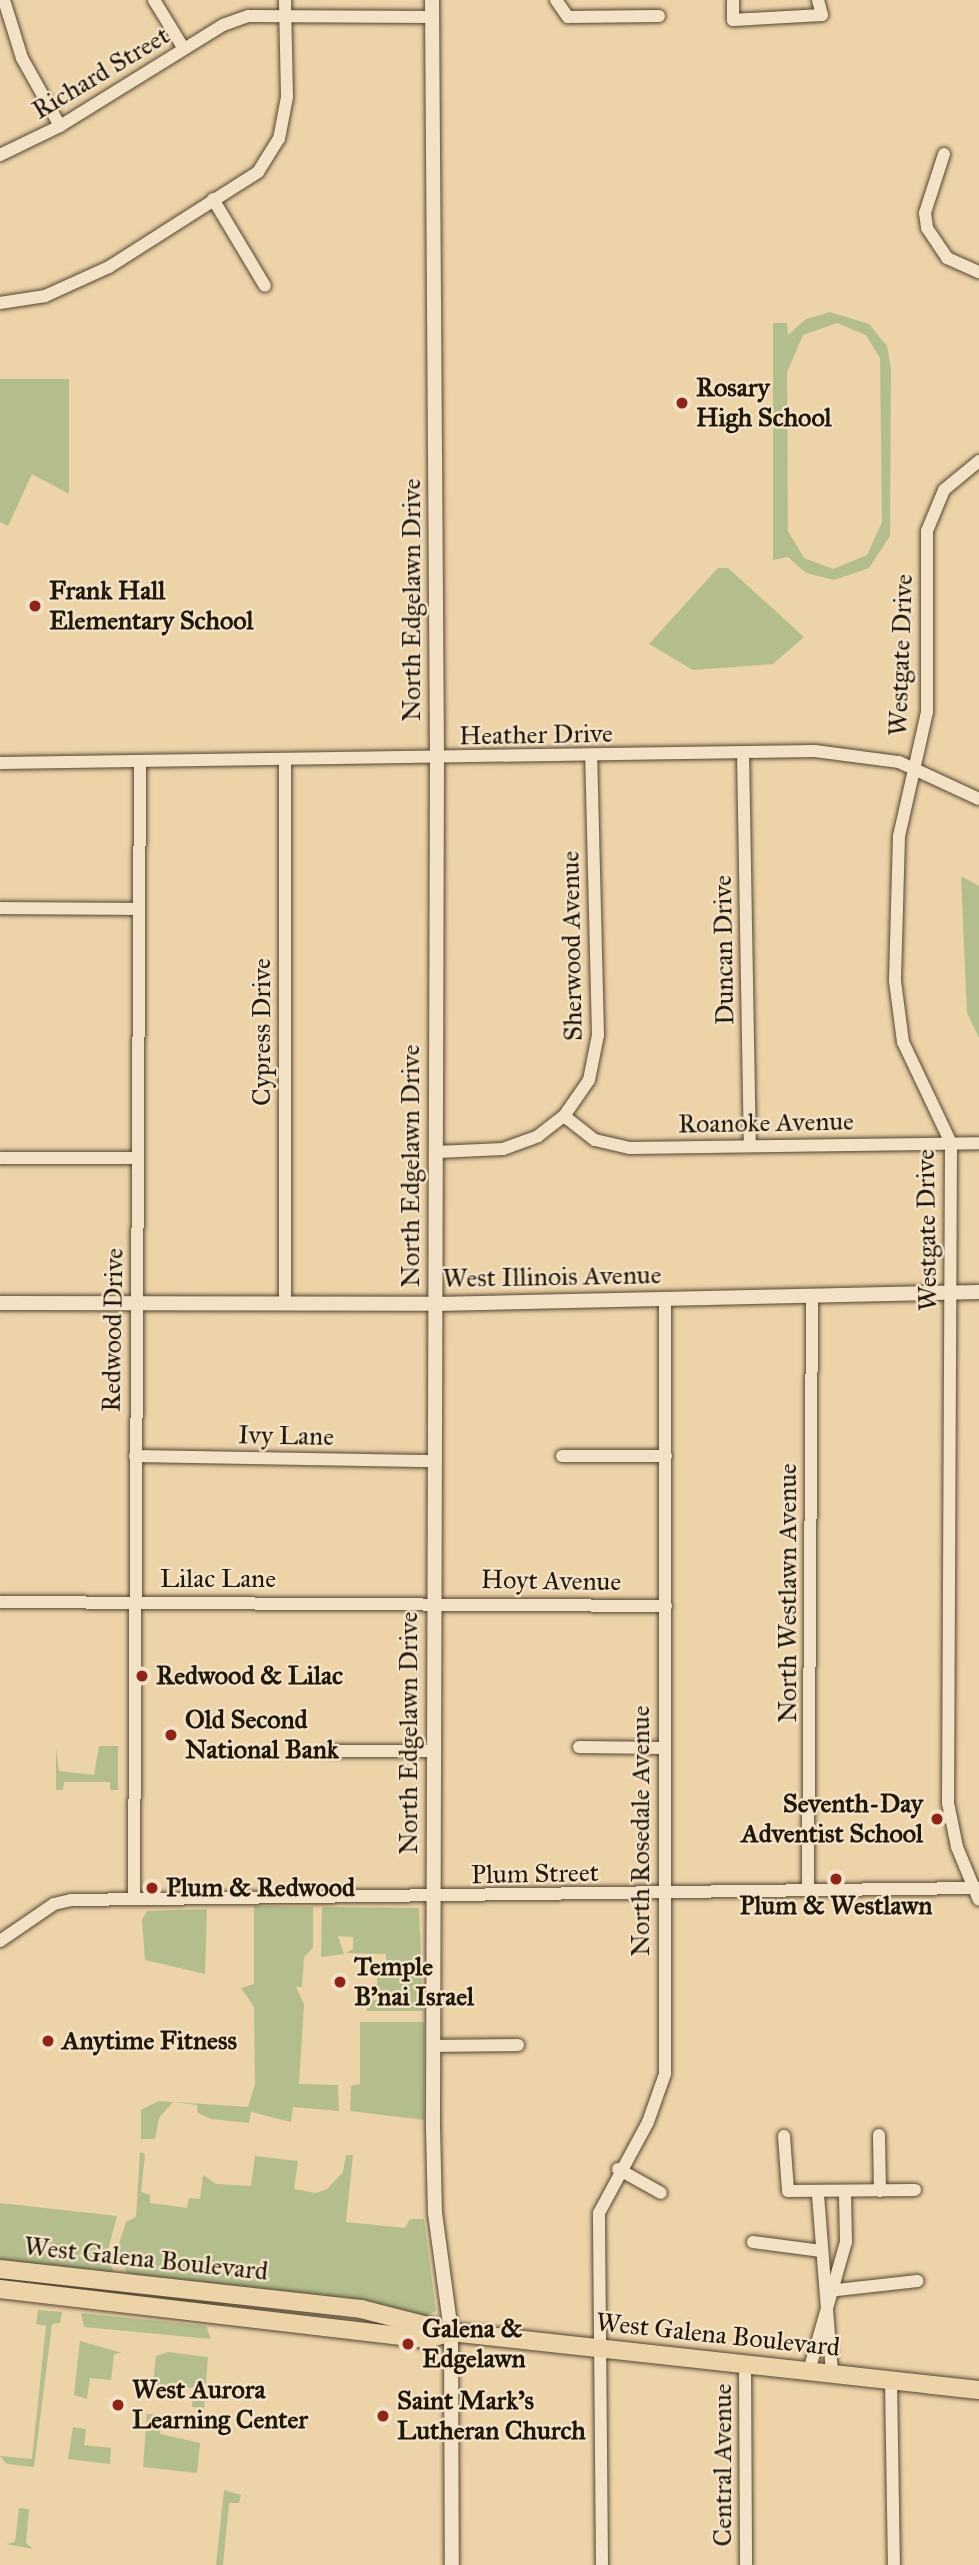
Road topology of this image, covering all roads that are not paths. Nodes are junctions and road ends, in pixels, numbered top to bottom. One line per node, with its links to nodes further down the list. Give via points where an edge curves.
1 (2, 0): 12 (street, via 22,58)
2 (154, 0): 11 (street)
3 (285, 0): 8 (street)
4 (432, 0): 10 (street, North Edgelawn Drive)
5 (556, 0): 9 (street, via 568,18)
6 (733, 0): 7 (street, via 733,20 822,15)
7 (818, 0)
8 (285, 16): 10 (street, Richard Street); 11 (street, Richard Street, via 236,20); 15 (street, via 287,97 279,138 258,172)
9 (660, 16)
10 (432, 17): 23 (street, North Edgelawn Drive)
11 (184, 49): 12 (street, Richard Street)
12 (60, 126): 14 (street, Richard Street)
13 (944, 154): 16 (street, via 925,213 927,228 947,258)
14 (0, 155)
15 (213, 199): 17 (street); 18 (street, via 109,267 45,296)
16 (979, 272)
17 (265, 286)
18 (0, 303)
19 (979, 461): 26 (street, Westgate Drive, via 944,490 927,531 928,702)
20 (743, 753): 21 (street, Heather Drive); 26 (street, Heather Drive, via 857,753); 33 (street, Duncan Drive)
21 (591, 757): 23 (street, Heather Drive); 30 (street, Sherwood Avenue, via 597,1050 589,1080)
22 (285, 760): 23 (street, Heather Drive); 24 (street, Heather Drive); 43 (street, Cypress Drive)
23 (437, 760): 34 (street, North Edgelawn Drive)
24 (140, 762): 25 (street, Heather Drive); 29 (street, Redwood Drive)
25 (0, 763)
26 (916, 769): 27 (street, Heather Drive); 31 (street, Westgate Drive, via 899,836 895,981 903,1042)
27 (979, 799)
28 (0, 908): 29 (street)
29 (139, 909): 36 (street, Redwood Drive)
30 (564, 1116): 33 (street, Roanoke Avenue, via 613,1146); 34 (street, Sherwood Avenue, via 520,1144)
31 (951, 1143): 32 (street, Roanoke Avenue); 33 (street, Roanoke Avenue); 38 (street, Westgate Drive)
32 (979, 1143)
33 (750, 1146)
34 (437, 1152): 44 (street, North Edgelawn Drive)
35 (0, 1158): 36 (street)
36 (138, 1158): 42 (street, Redwood Drive)
37 (979, 1292): 38 (street, West Illinois Avenue)
38 (952, 1293): 39 (street, West Illinois Avenue); 58 (street, Westgate Drive, via 948,1803)
39 (812, 1296): 40 (street, West Illinois Avenue); 57 (street, North Westlawn Avenue)
40 (665, 1299): 44 (street, West Illinois Avenue); 47 (street, North Rosedale Avenue)
41 (0, 1303): 42 (street, West Illinois Avenue)
42 (137, 1303): 43 (street, West Illinois Avenue); 45 (street, Redwood Drive)
43 (285, 1304): 44 (street, West Illinois Avenue)
44 (435, 1304): 48 (street, North Edgelawn Drive)
45 (135, 1456): 48 (street, Ivy Lane); 49 (street, Redwood Drive)
46 (562, 1456): 47 (street)
47 (666, 1456): 52 (street, North Rosedale Avenue)
48 (436, 1461): 51 (street, North Edgelawn Drive)
49 (134, 1601): 50 (street, Lilac Lane); 51 (street, Lilac Lane); 61 (street, Redwood Drive)
50 (0, 1602)
51 (435, 1602): 52 (street, Hoyt Avenue); 56 (street, North Edgelawn Drive)
52 (666, 1606): 54 (street, North Rosedale Avenue)
53 (579, 1747): 54 (street)
54 (664, 1748): 59 (street, North Rosedale Avenue)
55 (330, 1751): 56 (street)
56 (433, 1751): 60 (street, North Edgelawn Drive)
57 (808, 1890): 58 (street, Plum Street); 59 (street, Plum Street)
58 (977, 1892)
59 (662, 1894): 60 (street, Plum Street); 67 (street, North Rosedale Avenue, via 664,2074 648,2122)
60 (433, 1898): 61 (street, Plum Street); 64 (street, North Edgelawn Drive)
61 (134, 1899): 62 (street, Plum Street, via 54,1904)
62 (0, 1941)
63 (518, 2045): 64 (street)
64 (433, 2046): 81 (street, North Edgelawn Drive, via 435,2213)
65 (879, 2135): 69 (street)
66 (785, 2136): 71 (street, via 788,2191)
67 (618, 2169): 70 (street); 82 (street, North Rosedale Avenue, via 599,2213)
68 (915, 2190): 69 (street)
69 (880, 2191): 72 (street)
70 (661, 2193)
71 (818, 2194): 72 (street); 74 (street)
72 (845, 2195): 78 (street, via 846,2242)
73 (753, 2242): 74 (street)
74 (821, 2251): 78 (street)
75 (0, 2269): 79 (main road, West Galena Boulevard)
76 (917, 2281): 78 (street)
77 (0, 2289): 80 (main road, West Galena Boulevard)
78 (828, 2291): 84 (street); 85 (street)
79 (267, 2298): 80 (main road, via 236,2304); 81 (main road, West Galena Boulevard, via 428,2321)
80 (229, 2315): 81 (main road, West Galena Boulevard, via 427,2339)
81 (451, 2332): 82 (main road, West Galena Boulevard); 88 (street, North Edgelawn Drive)
82 (599, 2348): 83 (main road, West Galena Boulevard); 89 (street, North Rosedale Avenue)
83 (745, 2364): 84 (main road, West Galena Boulevard); 90 (street, Central Avenue)
84 (809, 2371): 85 (main road, West Galena Boulevard)
85 (832, 2373): 86 (main road, West Galena Boulevard)
86 (891, 2380): 87 (main road, West Galena Boulevard); 91 (street)
87 (979, 2390)
88 (452, 2565)
89 (602, 2565)
90 (746, 2565)
91 (894, 2565)

